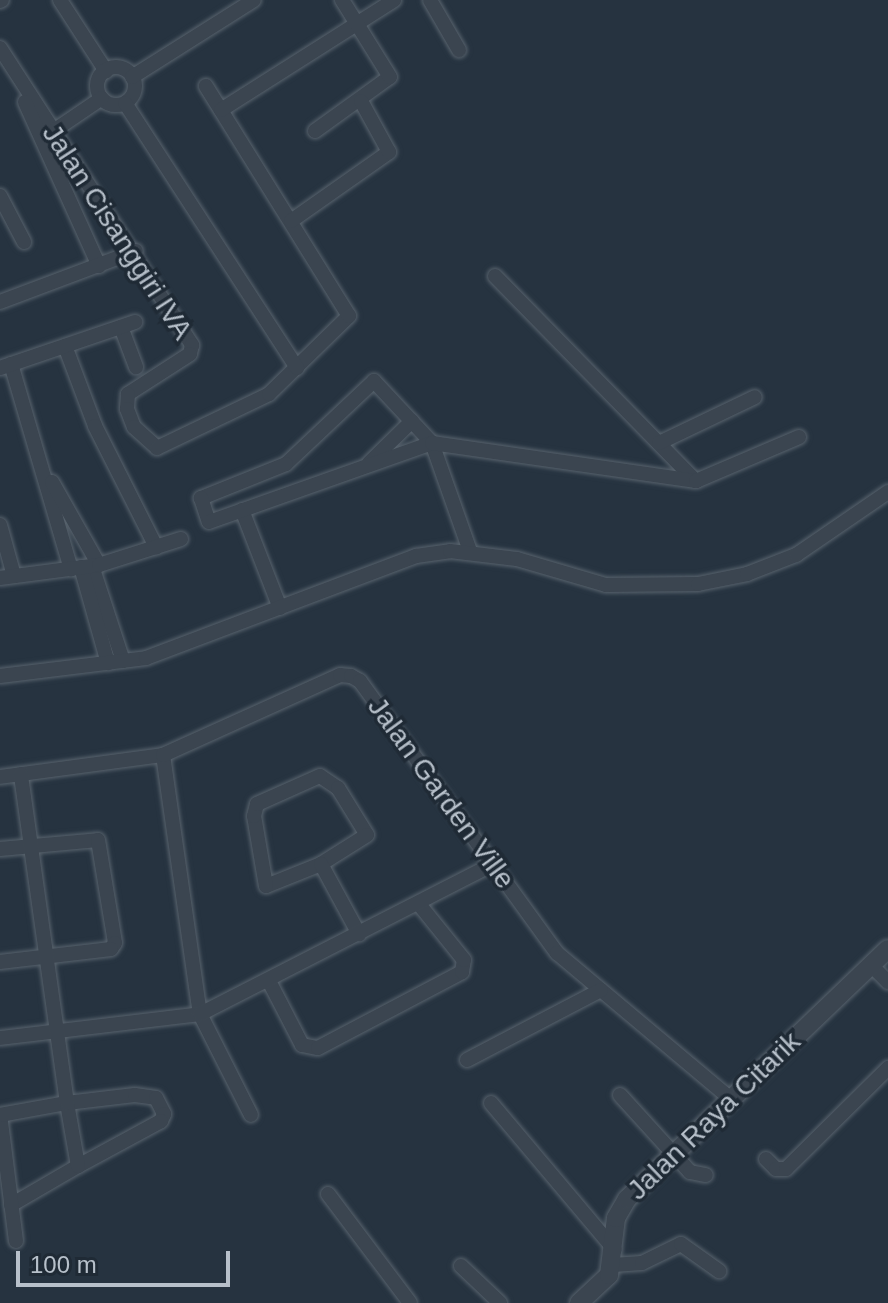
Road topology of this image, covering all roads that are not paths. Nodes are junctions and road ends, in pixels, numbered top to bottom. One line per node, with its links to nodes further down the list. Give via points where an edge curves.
1 (60, 0): 9 (street)
2 (254, 0): 10 (street)
3 (342, 0): 6 (street)
4 (394, 0): 6 (street)
5 (430, 0): 8 (street)
6 (359, 25): 14 (street, via 390,77); 16 (street)
7 (0, 48): 11 (street, Jalan Cisanggiri IVA)
8 (459, 50)
9 (106, 71): 10 (street, via 120,68); 13 (street, via 97,87)
10 (132, 77): 15 (street, via 134,91)
11 (19, 84): 18 (street, Jalan Cisanggiri IVA); 24 (street)
12 (206, 86): 16 (street, Jalan Cisanggiri IVA)
13 (102, 98): 15 (street, via 113,105); 18 (street)
14 (361, 101): 17 (street); 21 (street, via 389,152)
15 (125, 103): 30 (street)
16 (221, 110): 21 (street, Jalan Cisanggiri IVA)
17 (315, 131)
18 (52, 132): 23 (street, Jalan Cisanggiri IVA)
19 (0, 196): 20 (street)
20 (5, 219): 22 (street)
21 (291, 221): 30 (street, Jalan Cisanggiri IVA, via 349,316)
22 (24, 242)
23 (136, 251): 24 (street); 30 (street, Jalan Cisanggiri IVA, via 192,345 190,354 128,394 134,427 152,445 166,446 241,410)
24 (99, 266): 26 (street)
25 (495, 276): 35 (street)
26 (0, 302)
27 (65, 346): 28 (street); 29 (street, via 128,324); 43 (street, via 95,426)
28 (6, 366): 36 (street)
29 (136, 367)
30 (297, 368)
31 (755, 397): 35 (street)
32 (412, 421): 34 (street); 37 (street); 40 (street, via 374,381 286,464 201,498 209,522)
33 (799, 437): 38 (street)
34 (432, 443): 37 (street); 38 (street); 44 (street)
35 (659, 443): 38 (street)
36 (40, 461): 45 (street); 45 (street)
37 (365, 466): 40 (street)
38 (696, 481)
39 (888, 492): 44 (street, via 796,555 747,574 698,584 606,585)
40 (242, 510): 47 (street)
41 (0, 525): 46 (street)
42 (181, 539): 43 (street)
43 (156, 547): 45 (street)
44 (470, 551): 47 (street, via 416,556)
45 (86, 567): 46 (street); 48 (street)
46 (7, 577)
47 (280, 608): 48 (street, via 146,658)
48 (115, 662): 49 (street)
49 (0, 676)
50 (163, 755): 51 (street, Jalan Garden Ville); 56 (street, Jalan Garden Ville, via 340,675 351,676 360,681); 66 (street)
51 (21, 774): 52 (street, Jalan Garden Ville); 53 (street)
52 (0, 777)
53 (30, 845): 54 (street); 60 (street); 60 (street, via 98,840 113,929 111,949)
54 (0, 849)
55 (321, 864): 55 (street, via 266,886 254,816 262,800 325,776 367,835); 58 (street)
56 (493, 864): 57 (street); 65 (street, Jalan Garden Ville, via 557,953)
57 (418, 903): 58 (street); 63 (street, via 464,960 462,972 318,1048 302,1045)
58 (359, 934): 63 (street)
59 (888, 949): 62 (street, Jalan Raya Citarik)
60 (46, 958): 61 (street); 67 (street)
61 (0, 962)
62 (872, 966): 64 (street); 72 (street, Jalan Raya Citarik)
63 (269, 981): 66 (street)
64 (888, 982)
65 (601, 990): 69 (street); 72 (street, Jalan Garden Ville)
66 (200, 1014): 67 (street); 75 (street)
67 (57, 1030): 68 (street); 73 (street)
68 (0, 1038)
69 (467, 1060)
70 (888, 1068): 77 (street, via 786,1169 776,1169)
71 (620, 1095): 76 (street)
72 (730, 1098): 76 (street, Jalan Raya Citarik)
73 (67, 1103): 78 (street); 78 (street, via 135,1095 156,1098 162,1107 161,1121); 81 (street, via 0,1115)
74 (491, 1103): 83 (street)
75 (251, 1115)
76 (671, 1154): 79 (street, via 690,1172); 83 (street, Jalan Raya Citarik, via 621,1209)
77 (766, 1159)
78 (78, 1166): 81 (street)
79 (706, 1175)
80 (328, 1194): 86 (street)
81 (11, 1205): 82 (street)
82 (16, 1241)
83 (614, 1258): 85 (street, via 642,1263 681,1244); 88 (street, via 602,1284)
84 (461, 1266): 87 (street)
85 (719, 1271)
86 (410, 1303)
87 (500, 1303)
88 (579, 1303)

